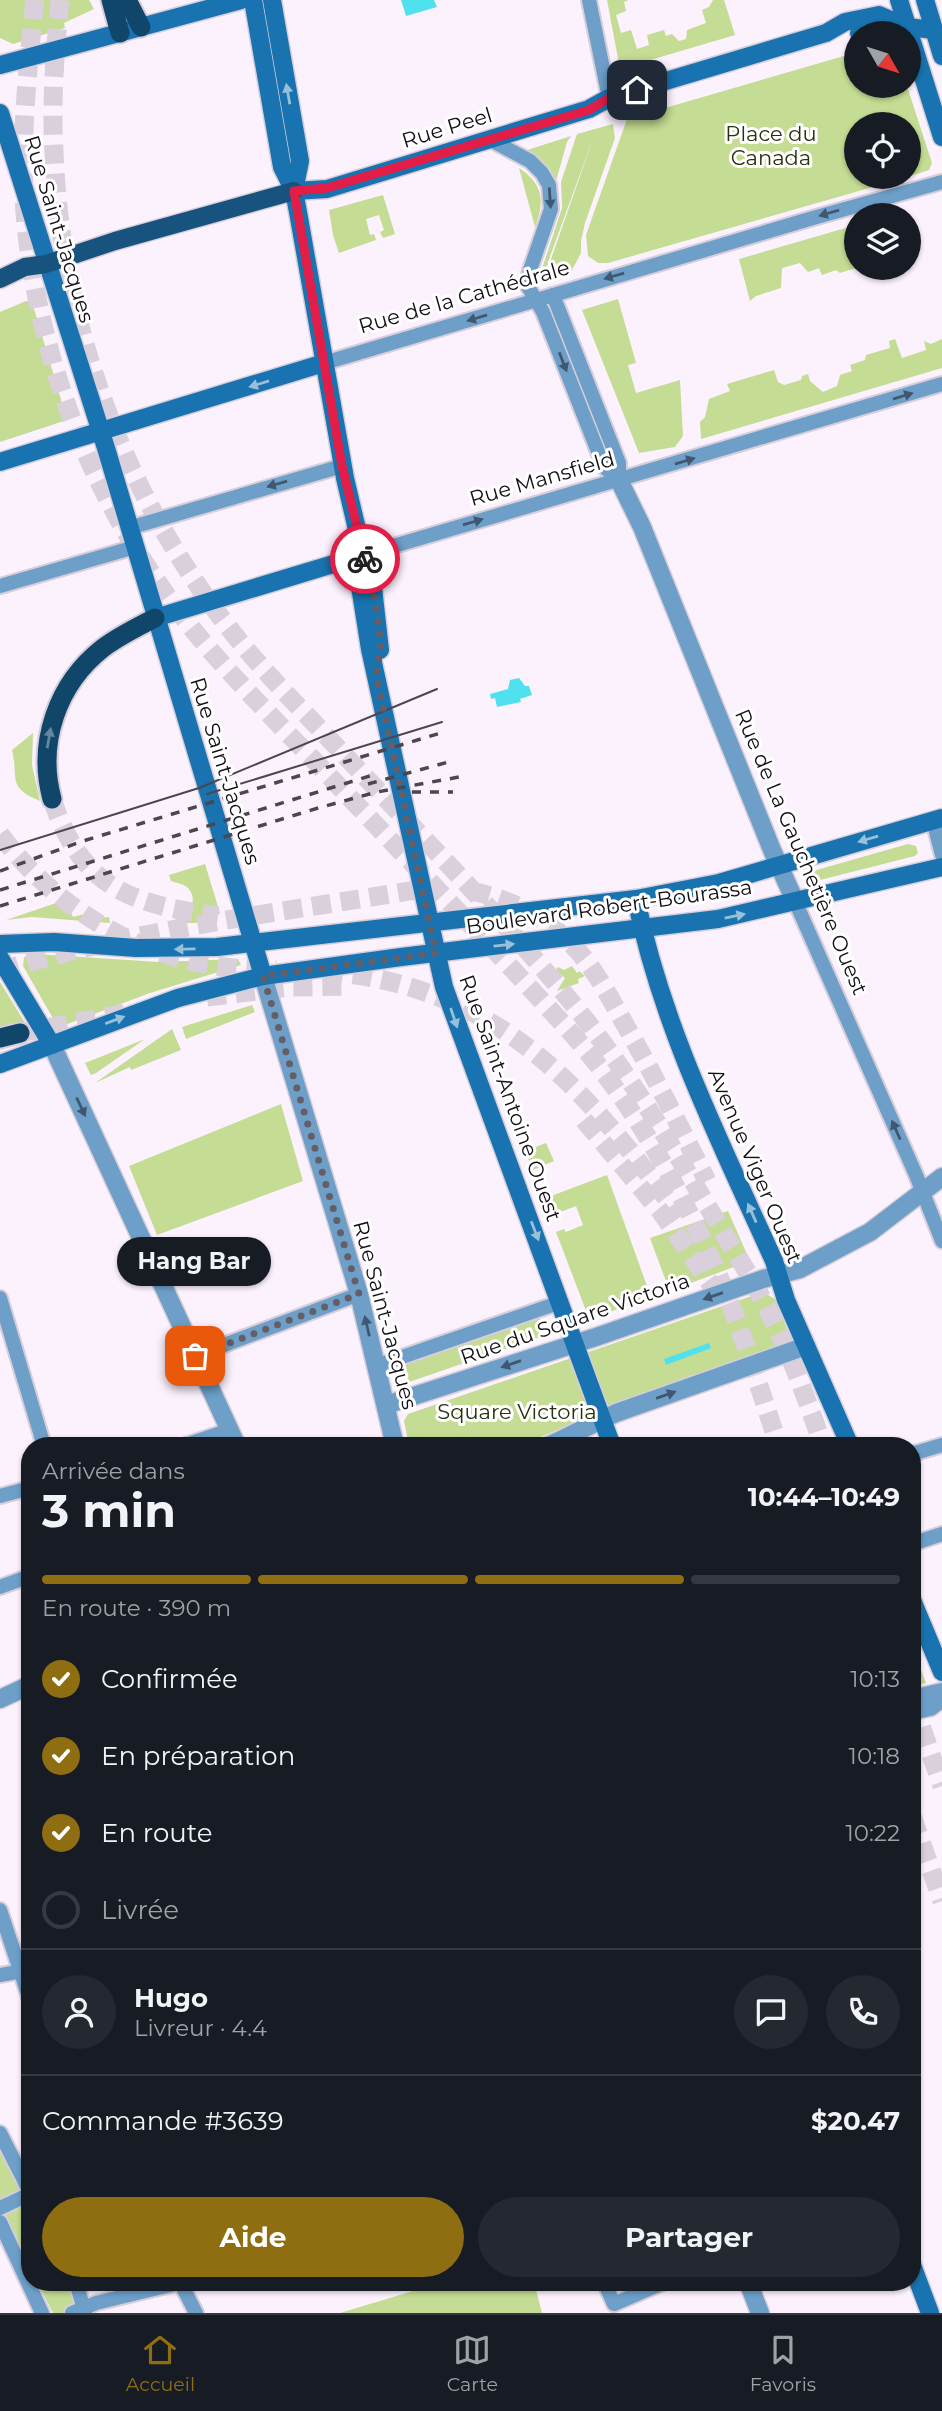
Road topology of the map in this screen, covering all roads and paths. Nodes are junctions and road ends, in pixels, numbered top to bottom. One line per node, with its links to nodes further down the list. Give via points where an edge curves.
1 (111, 0): 15 (highway)
2 (127, 0): 13 (highway)
3 (241, 0): 13 (main road)
4 (253, 0): 26 (main road, Rue Saint-Antoine Ouest, via 282,167)
5 (272, 0): 26 (main road, Rue Saint-Antoine Ouest, one-way to 5, via 300,161)
6 (589, 0): 21 (street)
7 (899, 0): 11 (main road)
8 (925, 0): 14 (main road)
9 (850, 21): 10 (main road, Rue Peel, via 879,15)
10 (893, 21)
11 (905, 21)
12 (844, 23): 16 (main road, Rue Peel)
13 (141, 27): 15 (main road)
14 (938, 30): 18 (main road)
15 (120, 33): 19 (main road)
16 (826, 33): 17 (main road, Rue Peel); 21 (main road, Rue Peel)
17 (844, 33)
18 (942, 56)
19 (0, 65)
20 (921, 71): 23 (main road)
21 (609, 98): 24 (main road, Rue Peel, via 589,110); 26 (main road, Rue Peel, via 585,99)
22 (0, 113): 27 (main road, Rue Saint-Jacques)
23 (942, 137)
24 (489, 139): 26 (main road, Rue Peel, via 327,188); 31 (street, Rue de La Gauchetière Ouest, one-way to 31, via 533,164 551,192 550,212 527,278)
25 (942, 182): 30 (street, Rue de la Cathédrale, one-way to 30)
26 (294, 191): 27 (main road, Rue Peel); 32 (main road, Rue Saint-Antoine Ouest)
27 (46, 264): 28 (main road, Rue Peel, via 25,267); 29 (main road, Rue Peel); 34 (main road, Rue Saint-Jacques)
28 (0, 279)
29 (0, 292)
30 (553, 295): 31 (street, Rue de la Cathédrale); 37 (street, Rue de La Gauchetière Ouest, via 619,464)
31 (536, 300): 32 (street, Rue de la Cathédrale, one-way to 32); 37 (street, Rue de La Gauchetière Ouest, one-way to 37, via 604,467)
32 (324, 363): 34 (main road, Rue de la Cathédrale, one-way to 34); 36 (main road, Rue Saint-Antoine Ouest)
33 (942, 384): 37 (street, Rue Mansfield, one-way to 33)
34 (100, 432): 35 (main road, Rue de la Cathédrale); 38 (main road, Rue Saint-Jacques)
35 (0, 461)
36 (342, 466): 38 (street, one-way to 38); 40 (main road, Rue Saint-Antoine Ouest)
37 (620, 480): 40 (street, Rue Mansfield, one-way to 37); 46 (street, Rue de La Gauchetière Ouest)
38 (129, 528): 39 (main road, Rue Saint-Jacques)
39 (135, 548): 41 (street); 42 (main road, Rue Saint-Jacques)
40 (363, 555): 42 (main road, Rue Mansfield); 50 (main road, Rue Saint-Antoine Ouest, via 359,580 376,675)
41 (0, 586)
42 (155, 618): 43 (highway, one-way to 42, via 47,747 62,697 100,651); 53 (main road, Rue Saint-Jacques)
43 (52, 799)
44 (938, 819): 45 (street); 46 (main road, Boulevard Robert-Bourassa, one-way to 46)
45 (942, 855)
46 (779, 865): 48 (main road, Boulevard Robert-Bourassa, via 699,888); 49 (street, Rue de La Gauchetière Ouest)
47 (942, 867): 49 (main road, Boulevard Robert-Bourassa)
48 (636, 899): 50 (main road, Boulevard Robert-Bourassa); 51 (main road, Avenue Viger Ouest)
49 (795, 901): 51 (main road, Boulevard Robert-Bourassa, one-way to 49); 62 (street, Rue de La Gauchetière Ouest, one-way to 49)
50 (430, 923): 53 (main road, Boulevard Robert-Bourassa); 54 (main road, Rue Saint-Antoine Ouest)
51 (642, 930): 54 (main road, Boulevard Robert-Bourassa, one-way to 51); 64 (main road, Avenue Viger Ouest, one-way to 51, via 675,1038)
52 (0, 944): 53 (main road, Boulevard Robert-Bourassa, one-way to 52, via 180,949)
53 (253, 944): 56 (main road, Rue Saint-Jacques)
54 (436, 953): 56 (main road, Boulevard Robert-Bourassa); 67 (main road, Rue Saint-Antoine Ouest, one-way to 67, via 456,1022)
55 (0, 958): 59 (main road)
56 (263, 976): 59 (main road, Boulevard Robert-Bourassa, one-way to 56, via 178,998); 65 (street, Rue Saint-Jacques)
57 (20, 1033): 58 (highway)
58 (0, 1038)
59 (52, 1045): 60 (main road, Boulevard Robert-Bourassa); 70 (street, one-way to 70)
60 (0, 1064)
61 (942, 1177): 62 (street, Rue du Square Victoria)
62 (922, 1193): 63 (street, Rue de La Gauchetière Ouest); 64 (street, Rue du Square Victoria, via 862,1237)
63 (942, 1241)
64 (778, 1276): 68 (street, Rue du Square Victoria, one-way to 68); 69 (main road, Avenue Viger Ouest)
65 (359, 1294): 70 (street); 71 (street, Rue Saint-Jacques, one-way to 65)
66 (0, 1298): 74 (street)
67 (561, 1302): 68 (main road, Rue Saint-Antoine Ouest); 71 (street)
68 (576, 1343): 72 (street, Rue du Square Victoria, one-way to 72); 73 (main road, Rue Saint-Antoine Ouest)
69 (806, 1346): 73 (street, one-way to 69); 79 (main road, Avenue Viger Ouest)
70 (195, 1356): 75 (street)
71 (376, 1366): 72 (street, Rue Saint-Jacques)
72 (386, 1405): 76 (street, Rue Saint-Jacques)
73 (603, 1419): 77 (street); 78 (main road, Rue Saint-Antoine Ouest)
74 (41, 1437)
75 (234, 1437)
76 (393, 1437)
77 (566, 1437)
78 (609, 1437)
79 (846, 1437)
80 (942, 1445): 81 (street)
81 (921, 1451)
82 (21, 1490): 83 (street)
83 (0, 1496)
84 (942, 1534): 85 (street)
85 (921, 1541)
86 (21, 1579): 87 (street)
87 (0, 1587)
88 (921, 1625): 89 (main road)
89 (942, 1672)
90 (21, 1689): 94 (street)
91 (942, 1692): 92 (street)
92 (921, 1697)
93 (942, 1698): 95 (street)
94 (0, 1699)
95 (921, 1709)
96 (0, 1910): 97 (street)
97 (21, 1960)
98 (21, 1971): 99 (street)
99 (0, 1976)
100 (0, 2133): 101 (street)
101 (21, 2175)
102 (21, 2198): 103 (street)
103 (0, 2208)
104 (0, 2222): 105 (street)
105 (21, 2269)
106 (921, 2289): 118 (main road)
107 (31, 2291): 115 (street)
108 (77, 2291): 114 (street)
109 (150, 2291): 114 (street)
110 (185, 2291): 116 (street)
111 (608, 2291): 112 (street, via 614,2304)
112 (644, 2291)
113 (751, 2291): 117 (street)
114 (80, 2311)
115 (41, 2313)
116 (196, 2313)
117 (760, 2313)
118 (930, 2313)

